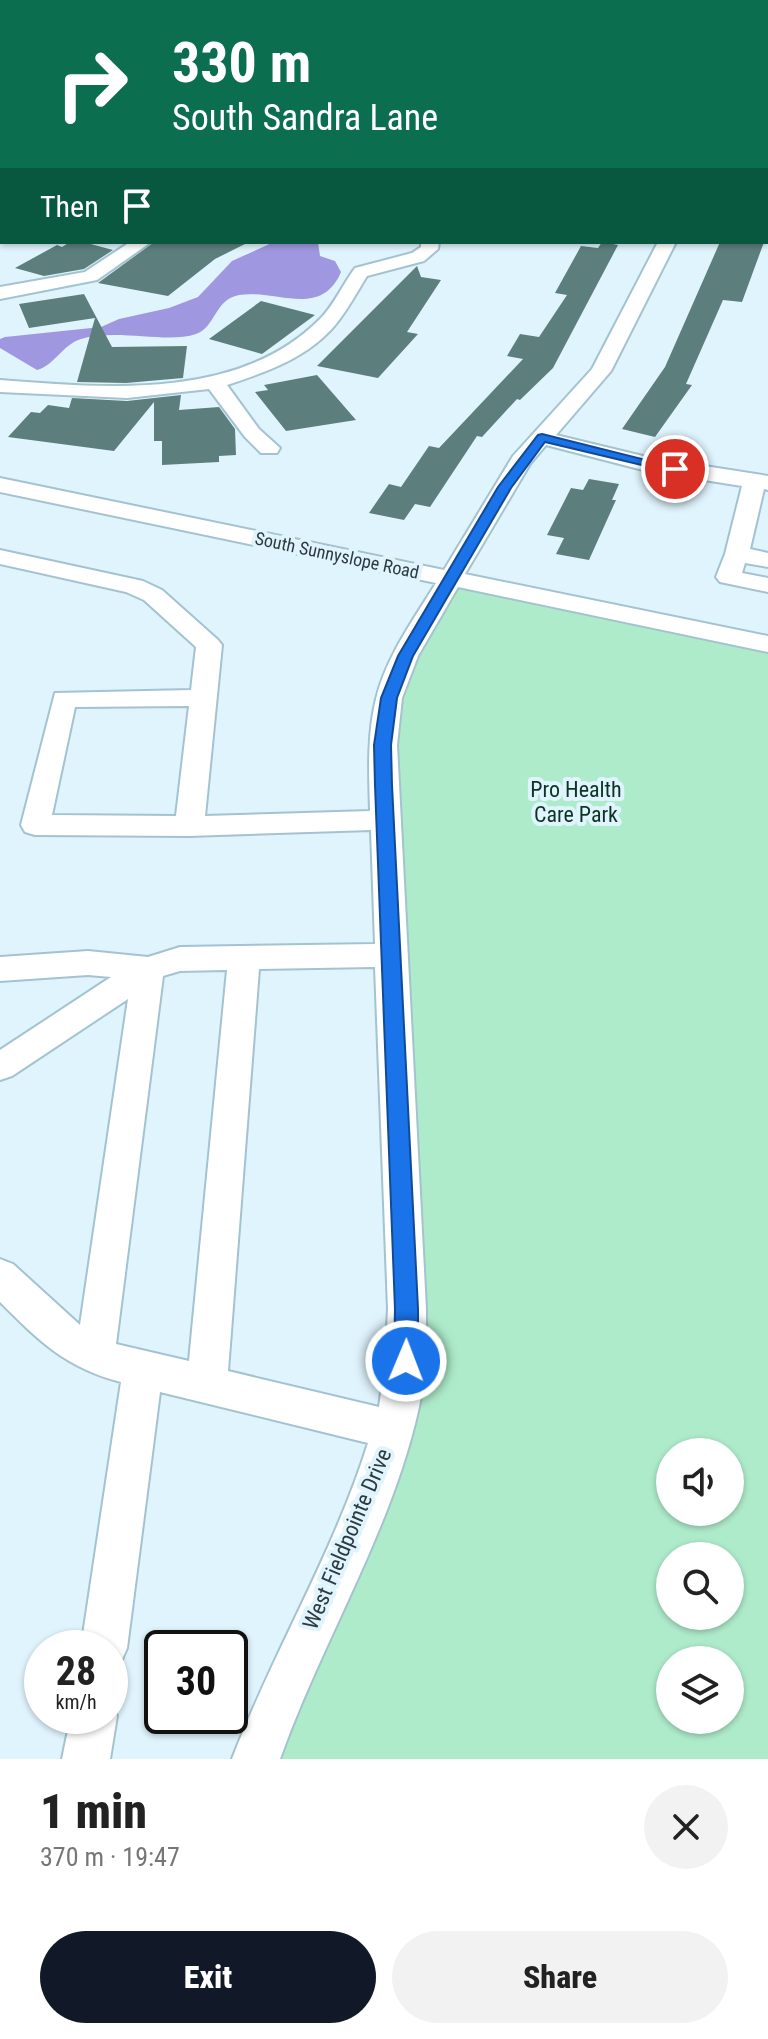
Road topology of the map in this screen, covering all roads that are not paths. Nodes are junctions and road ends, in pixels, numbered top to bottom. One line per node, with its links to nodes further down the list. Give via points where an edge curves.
1 (139, 244): 4 (street, via 80,280)
2 (430, 244): 5 (street, via 418,257 361,272 328,321 298,347)
3 (666, 244): 7 (street, West Fieldpointe Drive, via 601,371)
4 (0, 293)
5 (214, 381): 6 (street, via 127,393); 8 (street)
6 (0, 386)
7 (542, 438): 9 (street, via 647,464); 14 (street, West Fieldpointe Drive, via 505,487)
8 (269, 448)
9 (761, 483): 11 (street)
10 (0, 485): 14 (street, South Sunnyslope Road)
11 (737, 554): 13 (street); 15 (street, via 728,577)
12 (0, 557): 17 (street, via 134,586 153,595 209,645)
13 (768, 560)
14 (453, 579): 16 (street, South Sunnyslope Road); 18 (street, West Fieldpointe Drive, via 405,656 389,698 383,745)
15 (768, 585)
16 (768, 644)
17 (203, 698): 19 (street); 19 (street, via 64,699 35,825)
18 (385, 820): 19 (street); 20 (street, West Fieldpointe Drive)
19 (189, 826)
20 (391, 955): 21 (street); 29 (street, West Fieldpointe Drive, via 407,1309 406,1361)
21 (244, 957): 23 (street, via 180,959); 28 (street)
22 (0, 969): 23 (street, via 88,963)
23 (148, 969): 24 (street); 26 (street)
24 (0, 1067)
25 (0, 1276): 26 (street, via 55,1331)
26 (95, 1357): 27 (street)
27 (143, 1369): 28 (street); 30 (street)
28 (207, 1385): 29 (street)
29 (393, 1430): 33 (street, West Fieldpointe Drive, via 381,1471 271,1713)
30 (107, 1630)
31 (91, 1734): 32 (street)
32 (86, 1759)
33 (256, 1759)

